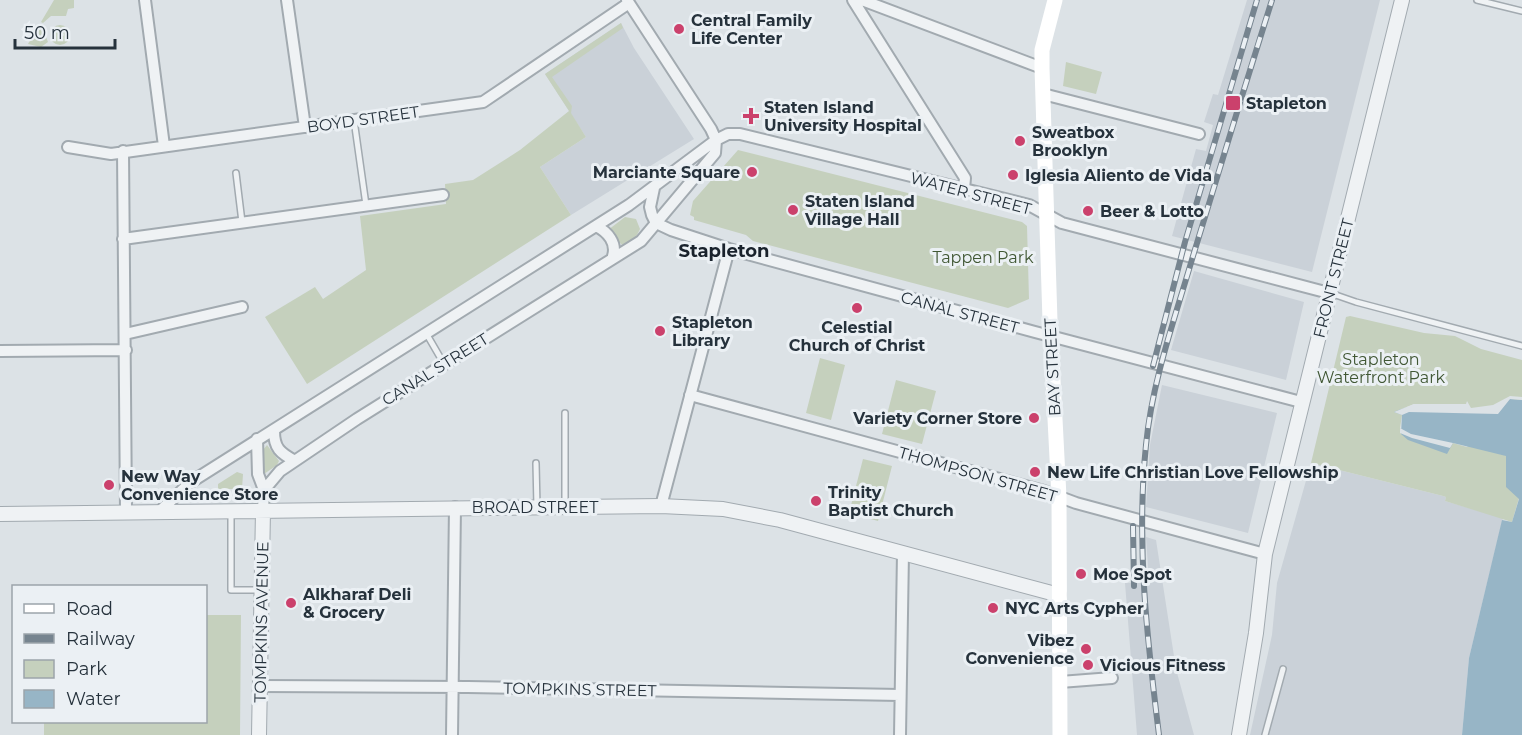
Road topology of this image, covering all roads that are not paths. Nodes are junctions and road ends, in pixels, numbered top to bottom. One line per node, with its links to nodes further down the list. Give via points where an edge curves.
1 (145, 0): 16 (street)
2 (287, 0): 13 (street)
3 (853, 0): 21 (street, via 965,178)
4 (862, 0): 10 (street)
5 (1055, 0): 10 (main road, BAY STREET, via 1042,50)
6 (1401, 0): 31 (street, FRONT STREET)
7 (1477, 0): 9 (lane)
8 (628, 2): 12 (street, BOYD STREET, via 483,102); 15 (street)
9 (1522, 11)
10 (1042, 68): 11 (main road, BAY STREET)
11 (1043, 94): 14 (street); 24 (main road, BAY STREET)
12 (354, 120): 13 (street, BOYD STREET); 23 (lane)
13 (305, 127): 16 (street, BOYD STREET)
14 (1199, 134)
15 (716, 140): 20 (street); 21 (street, WATER STREET, via 740,134); 25 (street, CANAL STREET, via 715,153)
16 (164, 146): 18 (street, BOYD STREET)
17 (68, 147): 18 (street, BOYD STREET, via 111,154)
18 (123, 151): 28 (street)
19 (236, 173): 26 (lane)
20 (654, 188): 25 (street, via 650,207); 27 (street)
21 (964, 189): 24 (street, WATER STREET, via 1029,205)
22 (443, 195): 23 (street)
23 (366, 207): 26 (street)
24 (1046, 214): 31 (street, WATER STREET, via 1062,223); 35 (main road, BAY STREET)
25 (656, 223): 29 (street, CANAL STREET); 30 (street, CANAL STREET, via 641,241)
26 (242, 224): 28 (street)
27 (596, 226): 30 (street, via 610,237); 33 (street)
28 (123, 239): 34 (street)
29 (729, 249): 35 (street, CANAL STREET); 41 (street)
30 (613, 256): 40 (street, CANAL STREET)
31 (1329, 293): 37 (lane); 42 (street, FRONT STREET)
32 (243, 307): 34 (street)
33 (426, 333): 40 (lane); 44 (street)
34 (125, 334): 38 (street)
35 (1051, 336): 42 (street, CANAL STREET); 49 (main road, BAY STREET)
36 (0, 345): 39 (street)
37 (1522, 346)
38 (126, 350): 39 (street); 57 (street)
39 (0, 351)
40 (444, 364): 46 (street, CANAL STREET)
41 (690, 395): 49 (street, THOMPSON STREET); 50 (street)
42 (1301, 402): 60 (street, FRONT STREET)
43 (565, 413): 53 (lane)
44 (274, 431): 45 (street); 46 (street, via 274,444)
45 (257, 439): 48 (street, via 258,474); 56 (street, via 191,482)
46 (295, 461): 48 (street, CANAL STREET)
47 (536, 463): 52 (lane)
48 (264, 490): 55 (street)
49 (1059, 497): 60 (street, THOMPSON STREET); 62 (main road, BAY STREET)
50 (661, 506): 53 (street, BROAD STREET); 59 (street, BROAD STREET, via 723,509 780,520)
51 (455, 507): 52 (street, BROAD STREET); 55 (street, BROAD STREET); 67 (street)
52 (537, 507): 53 (street, BROAD STREET)
53 (565, 507)
54 (231, 510): 55 (street, BROAD STREET); 56 (street, BROAD STREET); 61 (lane, via 231,590)
55 (263, 510): 61 (street, TOMPKINS AVENUE)
56 (160, 511): 57 (street, BROAD STREET)
57 (126, 512): 58 (street, BROAD STREET)
58 (0, 514)
59 (903, 553): 62 (street, BROAD STREET); 68 (street)
60 (1265, 554): 73 (street, FRONT STREET)
61 (262, 590): 66 (street, TOMPKINS AVENUE)
62 (1059, 595): 65 (main road, BAY STREET)
63 (1283, 669): 74 (lane)
64 (1112, 678): 65 (street)
65 (1060, 682): 72 (main road, BAY STREET)
66 (260, 686): 67 (street, TOMPKINS STREET); 69 (street, TOMPKINS AVENUE)
67 (453, 687): 68 (street, TOMPKINS STREET); 70 (street)
68 (900, 694): 71 (street)
69 (259, 735)
70 (452, 735)
71 (900, 735)
72 (1060, 735)
73 (1239, 735)
74 (1265, 735)

